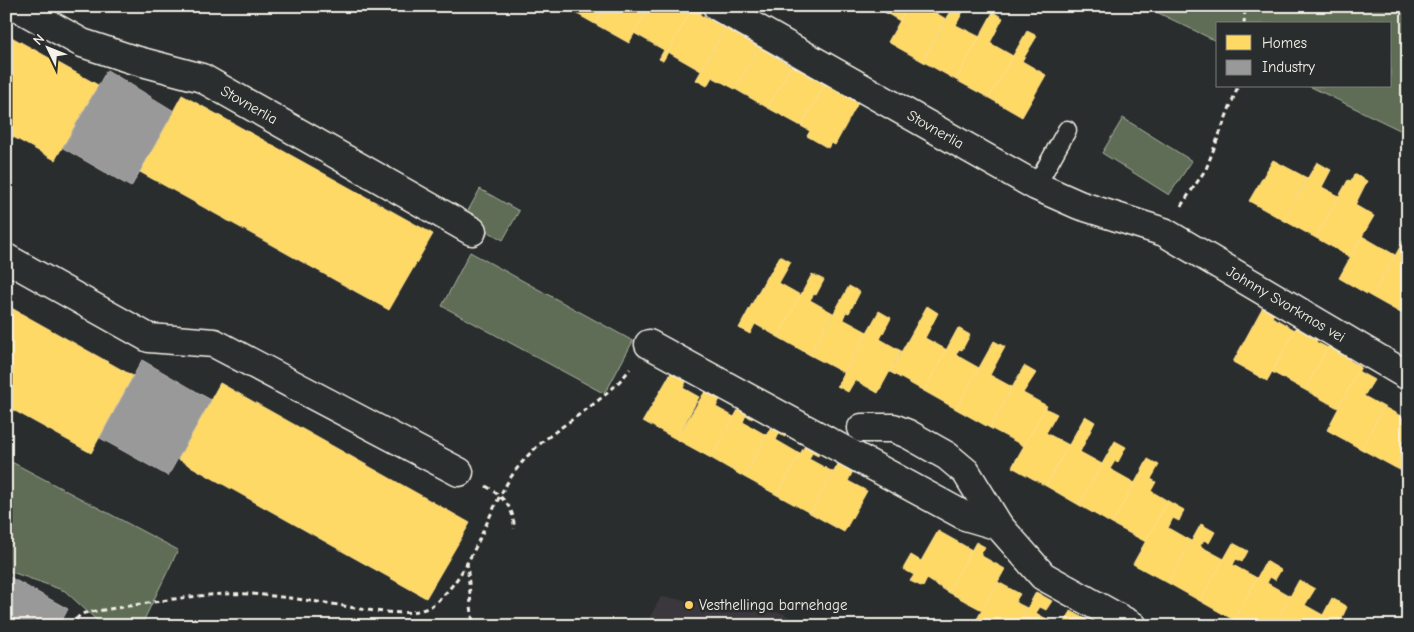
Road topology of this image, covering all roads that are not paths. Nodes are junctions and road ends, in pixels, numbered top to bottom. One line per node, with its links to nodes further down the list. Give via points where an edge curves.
1 (16, 6): 5 (street, Stovnerlia, via 82,43 202,78)
2 (717, 6): 4 (street, Stovnerlia)
3 (1067, 130): 4 (lane)
4 (1036, 186): 6 (street, Stovnerlia, via 1079,205)
5 (472, 231)
6 (1164, 232): 9 (street, Johnny Svorkmos vei)
7 (6, 258): 11 (street, via 149,338 214,343)
8 (649, 344): 12 (street, via 965,516)
9 (1408, 376)
10 (862, 428): 12 (street, via 893,428 947,456 966,472)
11 (459, 472)
12 (999, 526): 13 (street, via 1042,576)
13 (1133, 626)

